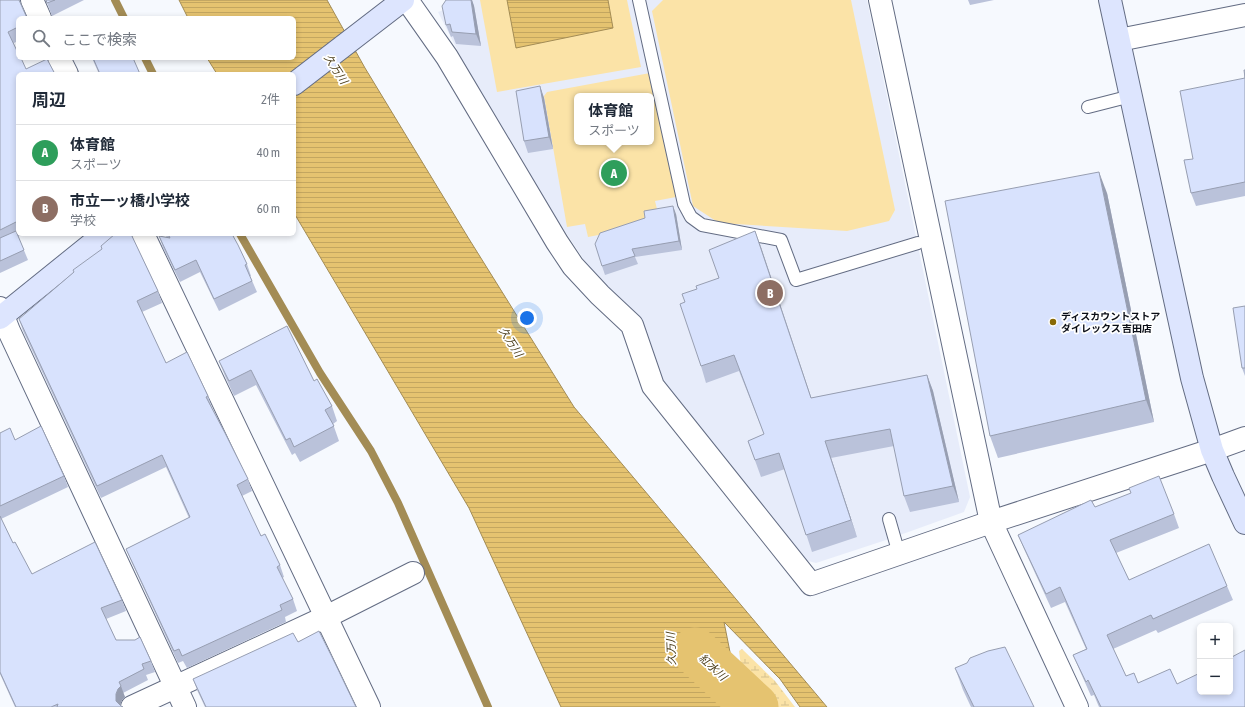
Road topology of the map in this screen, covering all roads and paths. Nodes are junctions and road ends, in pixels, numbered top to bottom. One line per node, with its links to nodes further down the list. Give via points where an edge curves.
1 (32, 0): 8 (street)
2 (403, 0): 12 (street)
3 (407, 0): 24 (street, via 447,57 573,266 632,325 653,386 811,584)
4 (639, 0): 17 (lane, via 684,204 691,217 702,224 781,240 796,280)
5 (880, 0): 22 (street)
6 (1110, 0): 9 (street)
7 (1245, 15): 9 (street)
8 (39, 16)
9 (1119, 40): 13 (street)
10 (60, 60): 11 (street)
11 (66, 72)
12 (296, 82)
13 (1131, 96): 14 (lane); 20 (street, via 1192,378)
14 (1088, 107)
15 (101, 236): 18 (street)
16 (144, 236): 26 (street)
17 (918, 243)
18 (1, 314): 27 (street)
19 (1245, 438): 20 (street)
20 (1212, 450): 22 (street); 23 (street)
21 (889, 519): 24 (lane)
22 (991, 522): 24 (street); 31 (street)
23 (1245, 523)
24 (899, 554)
25 (413, 574): 26 (street)
26 (326, 617): 27 (street); 30 (street)
27 (176, 687): 28 (street); 29 (street)
28 (132, 707)
29 (185, 707)
30 (369, 707)
31 (1077, 707)

